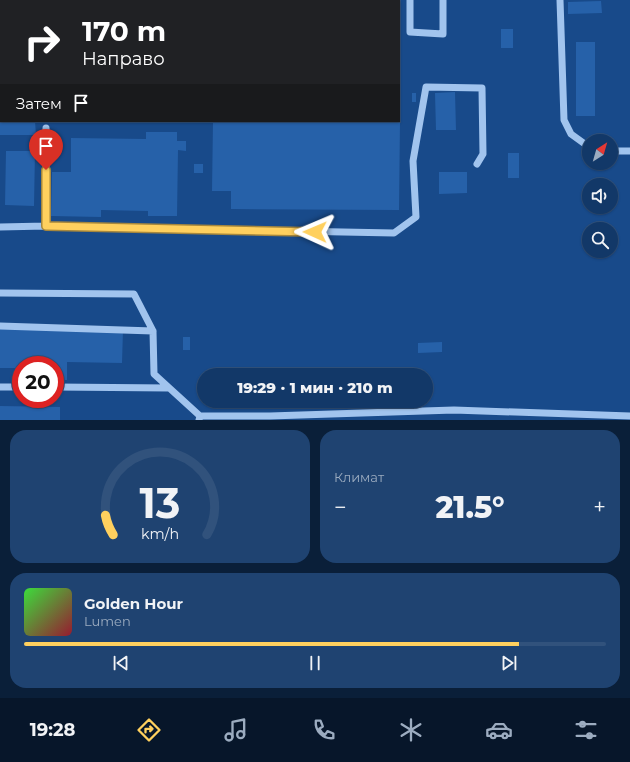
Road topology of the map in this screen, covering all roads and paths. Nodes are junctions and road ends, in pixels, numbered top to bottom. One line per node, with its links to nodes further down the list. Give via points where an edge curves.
1 (410, 0): 2 (lane, via 410,32 443,34)
2 (443, 0)
3 (560, 0): 5 (lane, via 564,120 571,134)
4 (46, 128): 9 (lane)
5 (582, 142)
6 (618, 151): 7 (lane)
7 (630, 151)
8 (477, 164): 9 (lane, via 483,154 482,88 426,88 413,161 416,217 394,233)
9 (46, 226): 10 (lane)
10 (0, 227)
11 (0, 293): 13 (lane, via 134,294)
12 (0, 326): 13 (lane)
13 (153, 332): 17 (lane, via 154,374)
14 (0, 387): 15 (lane)
15 (12, 387)
16 (64, 387): 17 (lane)
17 (170, 388): 19 (lane)
18 (630, 416): 20 (lane, via 454,410)
19 (200, 418): 20 (lane)
20 (270, 418)

